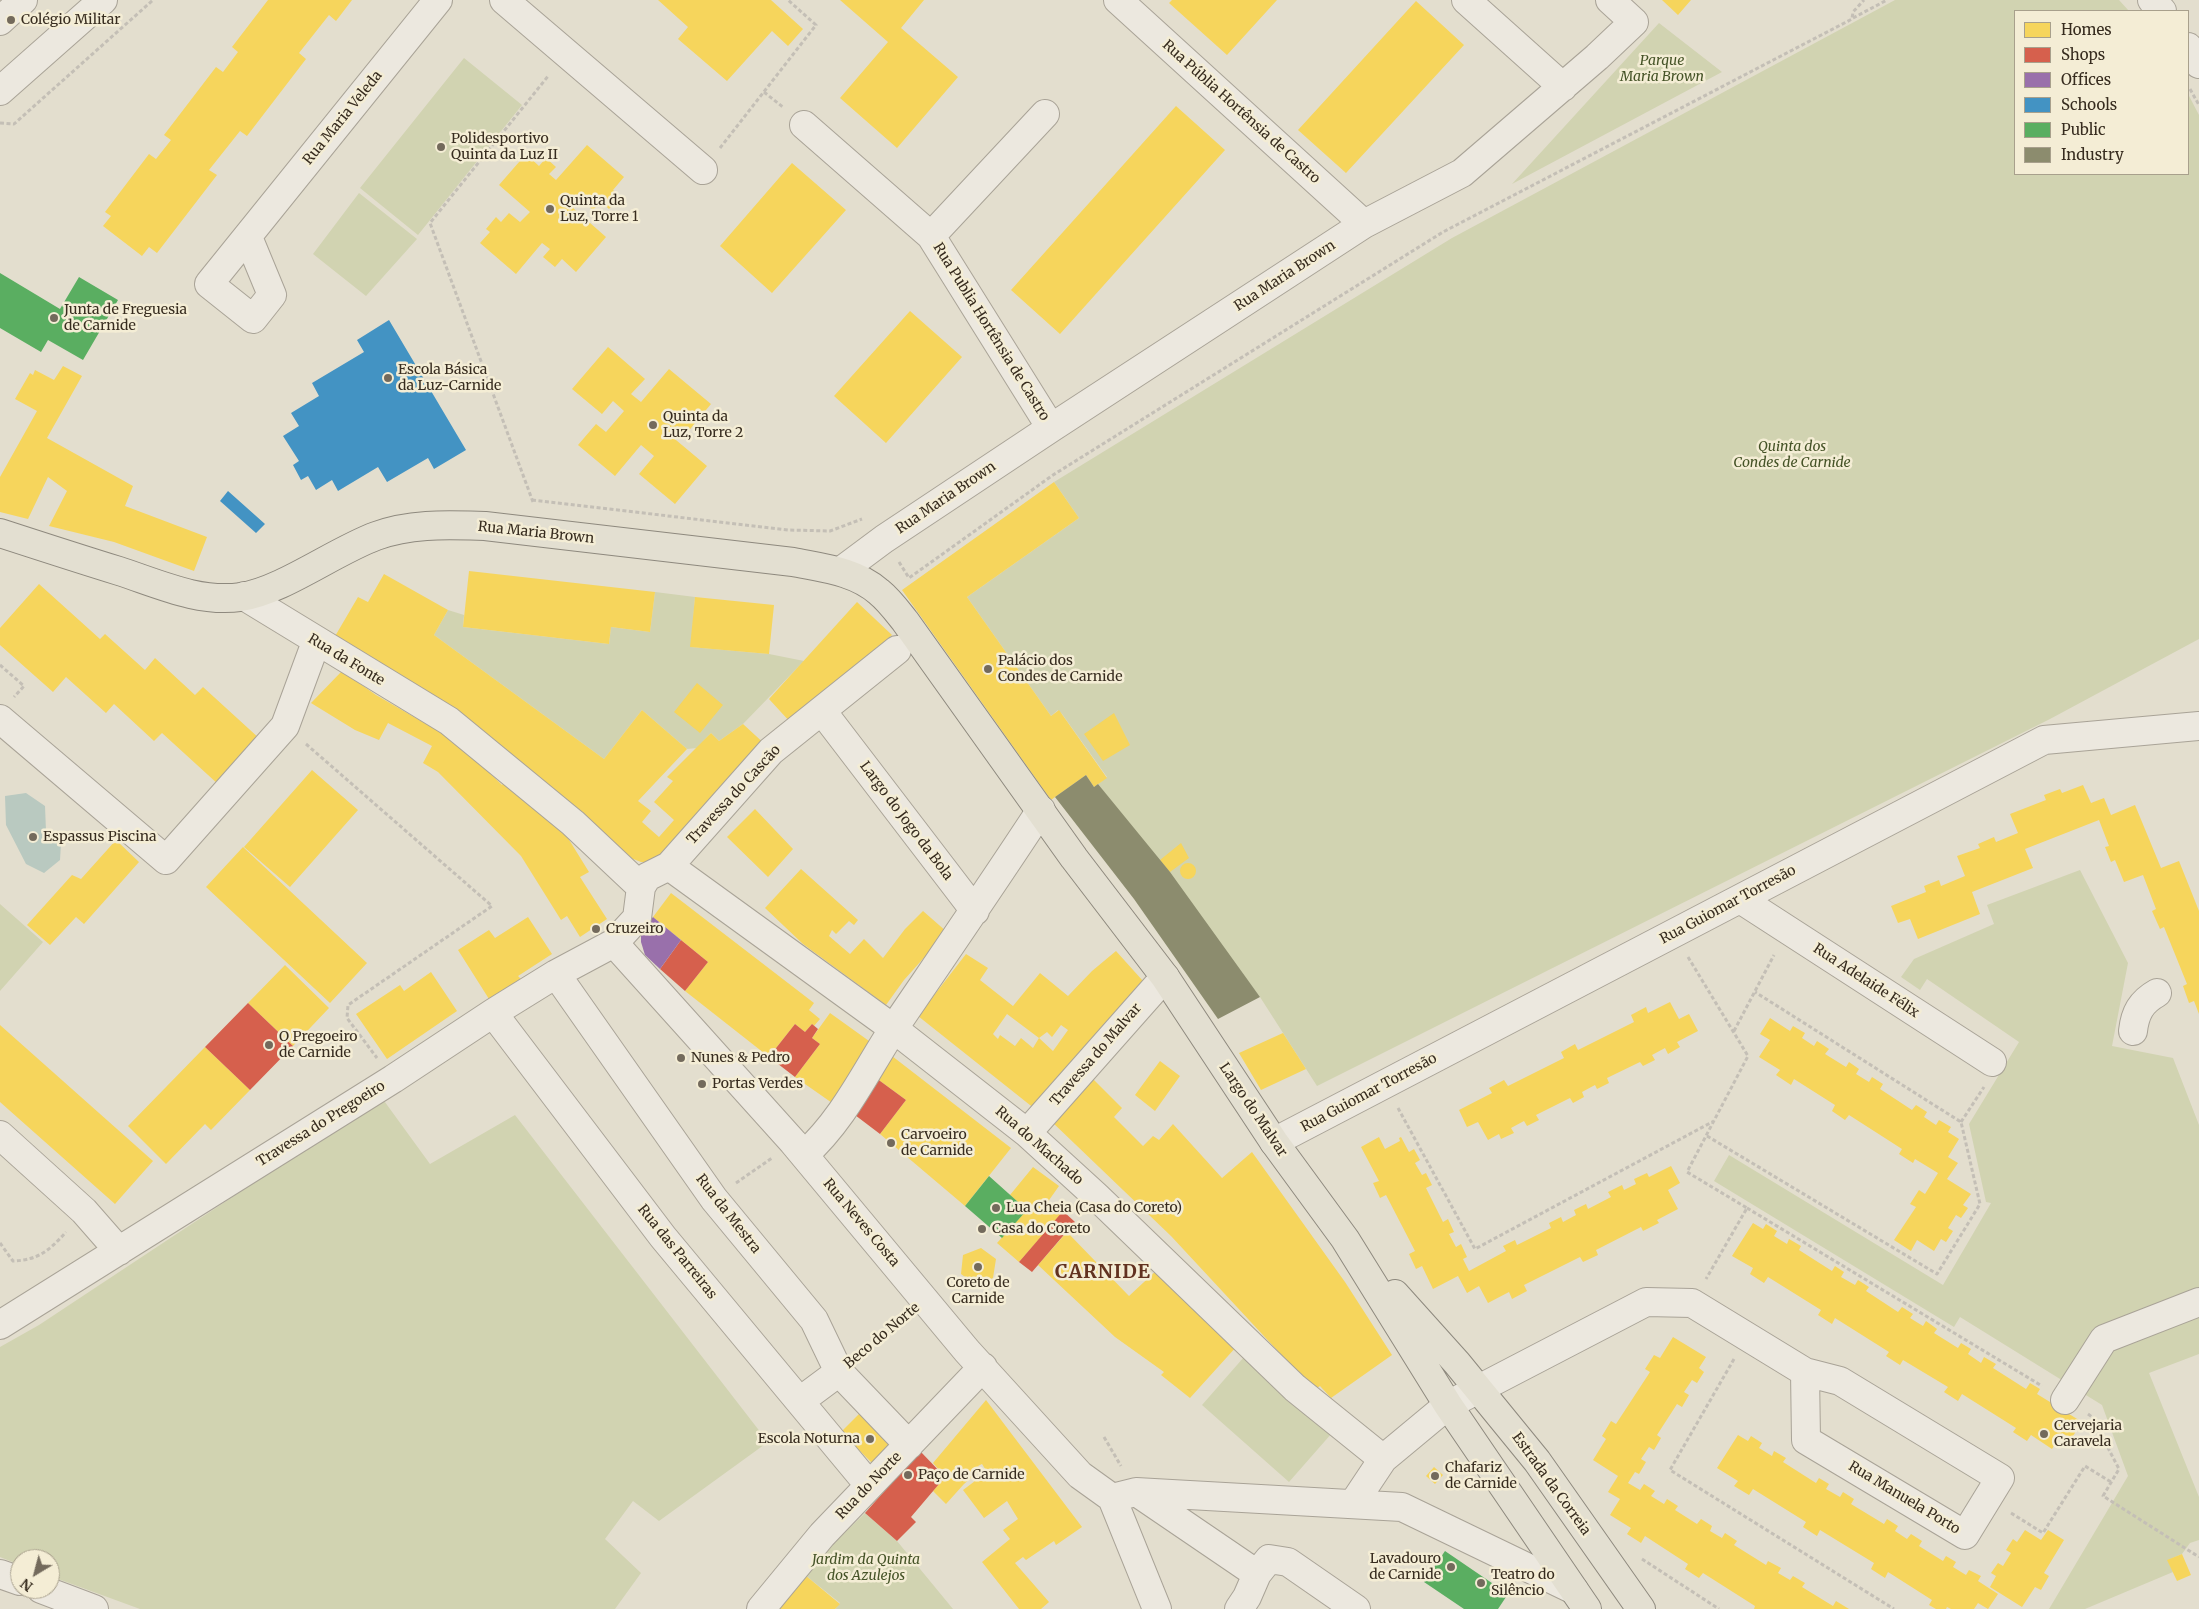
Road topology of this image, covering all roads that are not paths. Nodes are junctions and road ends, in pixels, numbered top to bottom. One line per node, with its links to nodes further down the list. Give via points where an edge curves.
1 (23, 0): 10 (street)
2 (103, 0): 14 (street)
3 (438, 0): 19 (street, Rua Maria Veleda)
4 (504, 0): 17 (street)
5 (1118, 0): 18 (street, Rua Públia Hortênsia de Castro)
6 (1466, 0): 13 (street)
7 (1610, 0): 13 (street, Rua Maria Brown, via 1634,22)
8 (2152, 0): 9 (street)
9 (2161, 10)
10 (0, 21)
11 (2189, 49): 12 (street)
12 (2199, 64)
13 (1563, 87): 18 (street, Rua Maria Brown, via 1462,173)
14 (0, 91)
15 (1045, 114): 20 (street, Rua Publia Hortênsia de Castro)
16 (804, 124): 20 (street, Rua Publia Hortênsia de Castro)
17 (703, 170)
18 (1364, 224): 21 (street, Rua Maria Brown)
19 (248, 236)
20 (931, 236): 21 (street, Rua Publia Hortênsia de Castro)
21 (1051, 428): 23 (street, Rua Maria Brown)
22 (0, 533): 24 (main road, via 192,594 223,598)
23 (840, 571): 24 (main road, Rua Maria Brown, via 793,562 440,524 404,527 375,536 274,586); 30 (main road, via 860,578 879,592 905,621)
24 (244, 596): 25 (street, Rua da Fonte)
25 (316, 642): 27 (street, via 285,726 166,860); 31 (street, Rua da Fonte, via 449,721 573,823)
26 (897, 650): 28 (street)
27 (6, 710)
28 (822, 711): 31 (street, Travessa do Cascão, via 771,751); 33 (street, Largo do Jogo da Bola)
29 (2199, 726): 32 (street, Rua Guiomar Torresão, via 2044,740)
30 (1041, 810): 33 (street); 36 (main road)
31 (652, 877): 34 (street, Travessa do Pregoeiro, via 637,918); 39 (street, Rua do Machado)
32 (1740, 899): 41 (street, Rua Adelaide Félix); 44 (street, Rua Guiomar Torresão)
33 (975, 911): 39 (street)
34 (614, 943): 35 (street, Travessa do Pregoeiro); 45 (street, Rua Neves Costa)
35 (556, 974): 38 (street, Travessa do Pregoeiro); 51 (street, Rua da Mestra, via 714,1199 814,1320)
36 (1165, 977): 42 (street, Travessa do Malvar); 44 (main road, Largo do Malvar)
37 (2157, 993): 40 (street, via 2142,1004)
38 (493, 1013): 47 (street, Travessa do Pregoeiro); 55 (street, Rua das Parreiras, via 663,1236)
39 (894, 1029): 42 (street, Rua do Machado); 45 (street, via 844,1110 820,1141)
40 (2133, 1031)
41 (1992, 1062)
42 (1027, 1134): 58 (street, Rua do Machado, via 1295,1388)
43 (0, 1135): 47 (street, via 84,1211)
44 (1274, 1142): 46 (main road, Largo do Malvar)
45 (804, 1155): 50 (street, Rua Neves Costa, via 967,1352)
46 (1346, 1238): 53 (main road, Largo do Malvar); 56 (main road, Largo do Malvar)
47 (119, 1251): 49 (street, Travessa do Pregoeiro)
48 (2199, 1302): 54 (street, via 2104,1339)
49 (0, 1325)
50 (983, 1367): 57 (street, Rua do Norte); 60 (street, Rua Neves Costa, via 1080,1475)
51 (839, 1372): 55 (street); 57 (street, Rua da Mestra)
52 (1805, 1372): 52 (street, Rua Manuela Porto, via 1806,1440 1965,1535 2000,1478 1840,1381); 53 (street, Rua Manuela Porto, via 1692,1303 1646,1302)
53 (1478, 1388): 56 (street); 65 (main road, Estrada da Correia, via 1537,1461)
54 (2065, 1400)
55 (800, 1401): 59 (street, Rua das Parreiras)
56 (1448, 1405): 58 (street); 64 (main road)
57 (909, 1445): 59 (street, Rua do Norte)
58 (1383, 1459): 61 (street)
59 (869, 1484): 67 (street, Rua do Norte, via 827,1540)
60 (1124, 1495): 61 (street); 62 (street, Rua Neves Costa); 68 (street)
61 (1353, 1504): 64 (street, via 1402,1507)
62 (1257, 1574): 69 (street); 70 (street, via 1269,1559 1288,1562)
63 (60, 1596): 66 (street)
64 (1580, 1600)
65 (1640, 1604)
66 (94, 1609)
67 (761, 1609)
68 (1157, 1609)
69 (1239, 1609)
70 (1356, 1609)

